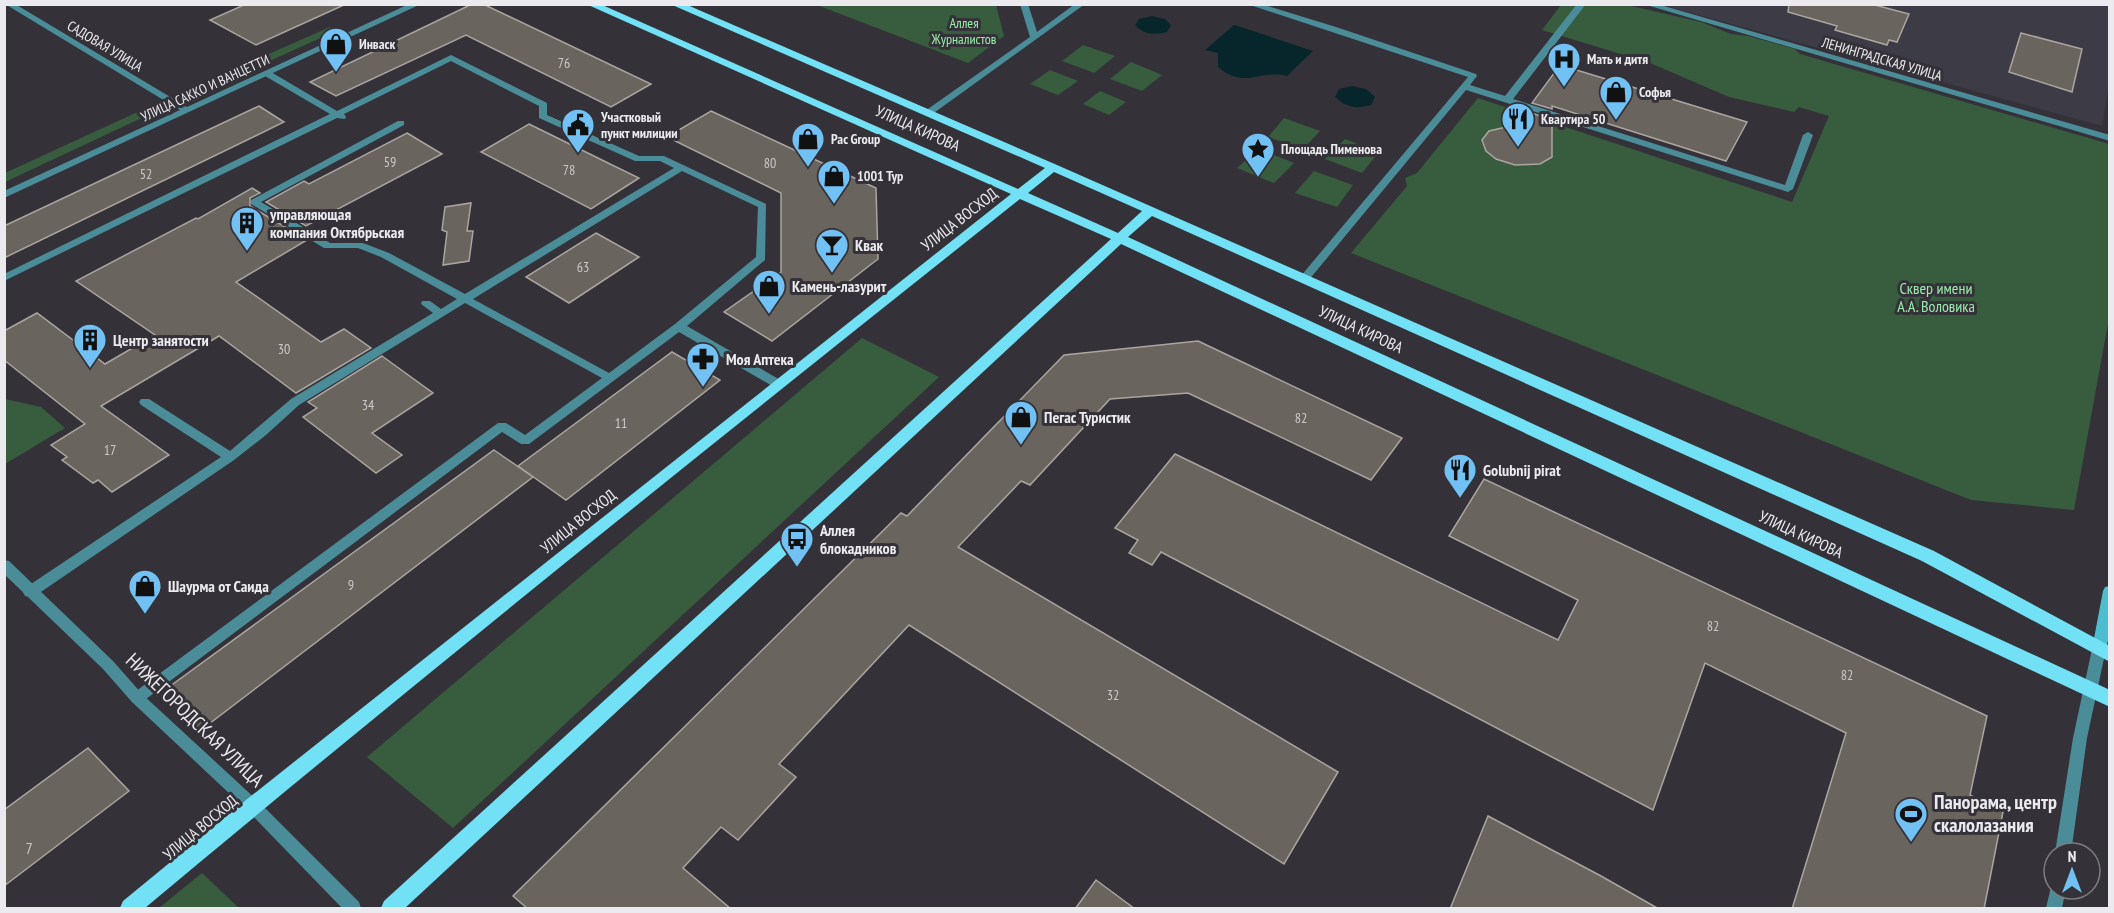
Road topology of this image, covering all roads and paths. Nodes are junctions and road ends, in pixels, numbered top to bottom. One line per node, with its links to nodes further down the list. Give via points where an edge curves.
1 (9, 4): 14 (street, САДОВАЯ УЛИЦА)
2 (417, 4): 11 (street, УЛИЦА САККО И ВАНЦЕТТИ)
3 (591, 4): 23 (main road, УЛИЦА КИРОВА)
4 (675, 4): 15 (main road, УЛИЦА КИРОВА)
5 (1024, 4): 10 (street)
6 (1081, 4): 10 (street)
7 (1251, 4): 12 (street, via 1473,76)
8 (1582, 4): 13 (street)
9 (1647, 4): 19 (street, ЛЕНИНГРАДСКАЯ УЛИЦА)
10 (1034, 37): 15 (street)
11 (268, 74): 14 (street, УЛИЦА САККО И ВАНЦЕТТИ); 16 (street)
12 (1464, 86): 13 (street); 27 (street)
13 (1507, 100): 18 (street, via 1788,189)
14 (187, 111): 22 (street, УЛИЦА САККО И ВАНЦЕТТИ)
15 (928, 113): 21 (main road, УЛИЦА КИРОВА)
16 (341, 116): 20 (street, via 450,58 544,105 542,116 638,159 662,158); 26 (street)
17 (401, 123): 28 (street, via 254,202 293,229 328,246 358,245 386,255)
18 (1808, 135)
19 (2109, 138)
20 (682, 168): 28 (street); 31 (street, via 763,206 761,258)
21 (1053, 168): 23 (main road, УЛИЦА ВОСХОД); 24 (main road, УЛИЦА КИРОВА)
22 (4, 195)
23 (1019, 195): 25 (main road, УЛИЦА КИРОВА); 33 (main road, УЛИЦА ВОСХОД)
24 (1150, 211): 25 (main road); 27 (main road, УЛИЦА КИРОВА)
25 (1119, 238): 40 (main road, УЛИЦА КИРОВА); 47 (main road)
26 (4, 278)
27 (1304, 279): 39 (main road, УЛИЦА КИРОВА, via 1928,556)
28 (463, 299): 30 (street); 32 (street)
29 (426, 304): 30 (street)
30 (440, 313): 35 (street, via 295,402)
31 (679, 327): 32 (street); 33 (street)
32 (610, 378): 41 (street, via 525,441 502,426)
33 (778, 384): 43 (main road, УЛИЦА ВОСХОД)
34 (145, 402): 35 (street)
35 (230, 457): 38 (street)
36 (4, 565): 38 (street, НИЖЕГОРОДСКАЯ УЛИЦА)
37 (2109, 591): 39 (main road)
38 (30, 592): 41 (street, НИЖЕГОРОДСКАЯ УЛИЦА, via 108,665)
39 (2104, 652): 40 (street)
40 (2091, 691): 42 (main road, УЛИЦА КИРОВА); 44 (street)
41 (137, 698): 43 (street, НИЖЕГОРОДСКАЯ УЛИЦА)
42 (2109, 699)
43 (253, 806): 45 (main road, УЛИЦА ВОСХОД); 46 (street, НИЖЕГОРОДСКАЯ УЛИЦА)
44 (2065, 841)
45 (130, 909)
46 (353, 909)
47 (391, 909)

